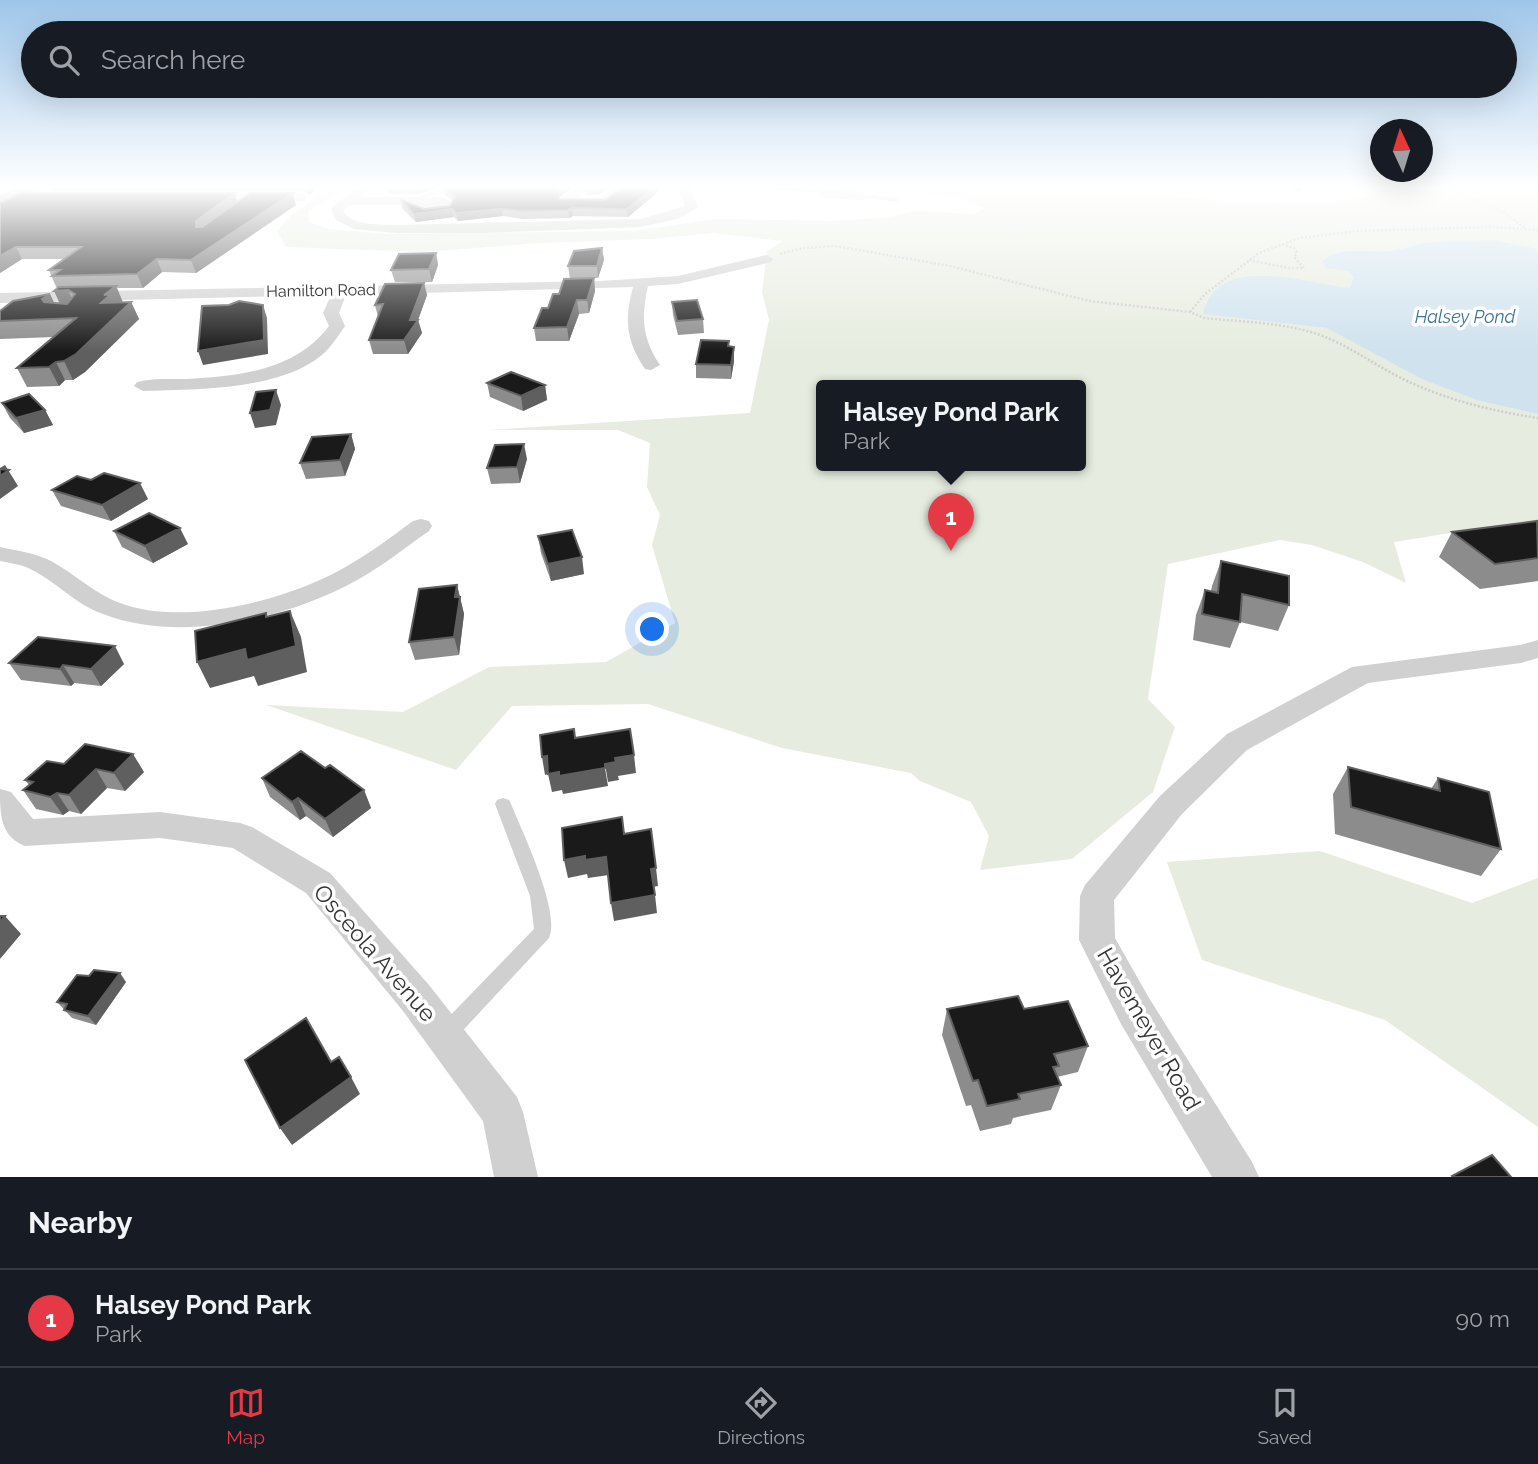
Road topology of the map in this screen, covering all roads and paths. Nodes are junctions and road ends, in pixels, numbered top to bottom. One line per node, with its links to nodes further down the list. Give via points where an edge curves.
1 (1293, 242): 2 (path)
2 (1283, 245): 4 (path); 4 (path, via 1294,248 1294,257 1304,268)
3 (766, 259): 5 (street, Hamilton Road, via 709,275); 10 (path, via 803,248 835,246 950,266 1089,301)
4 (1249, 260): 10 (path, via 1210,288)
5 (642, 282): 6 (street, Hamilton Road); 11 (street, via 633,323 642,354)
6 (341, 289): 7 (street, Hamilton Road); 12 (street, via 331,313 337,326 329,342 310,357 242,379)
7 (69, 296): 8 (street, Hamilton Road); 9 (lane)
8 (0, 298)
9 (55, 306)
10 (1190, 312): 13 (path, via 1204,318 1310,332 1453,399)
11 (651, 365)
12 (143, 386)
13 (1538, 418)
14 (421, 526): 15 (street, via 327,586 213,618 145,619 109,608 35,562)
15 (0, 554)
16 (1538, 649): 21 (street, Havemeyer Road, via 1362,674 1237,741 1171,805 1097,896 1097,940)
17 (0, 801): 19 (street, Osceola Avenue, via 24,833 159,825 240,836 318,883)
18 (503, 804): 19 (lane, via 539,896 542,932)
19 (445, 1036): 20 (street, Osceola Avenue, via 502,1112)
20 (516, 1177)
21 (1237, 1177)

